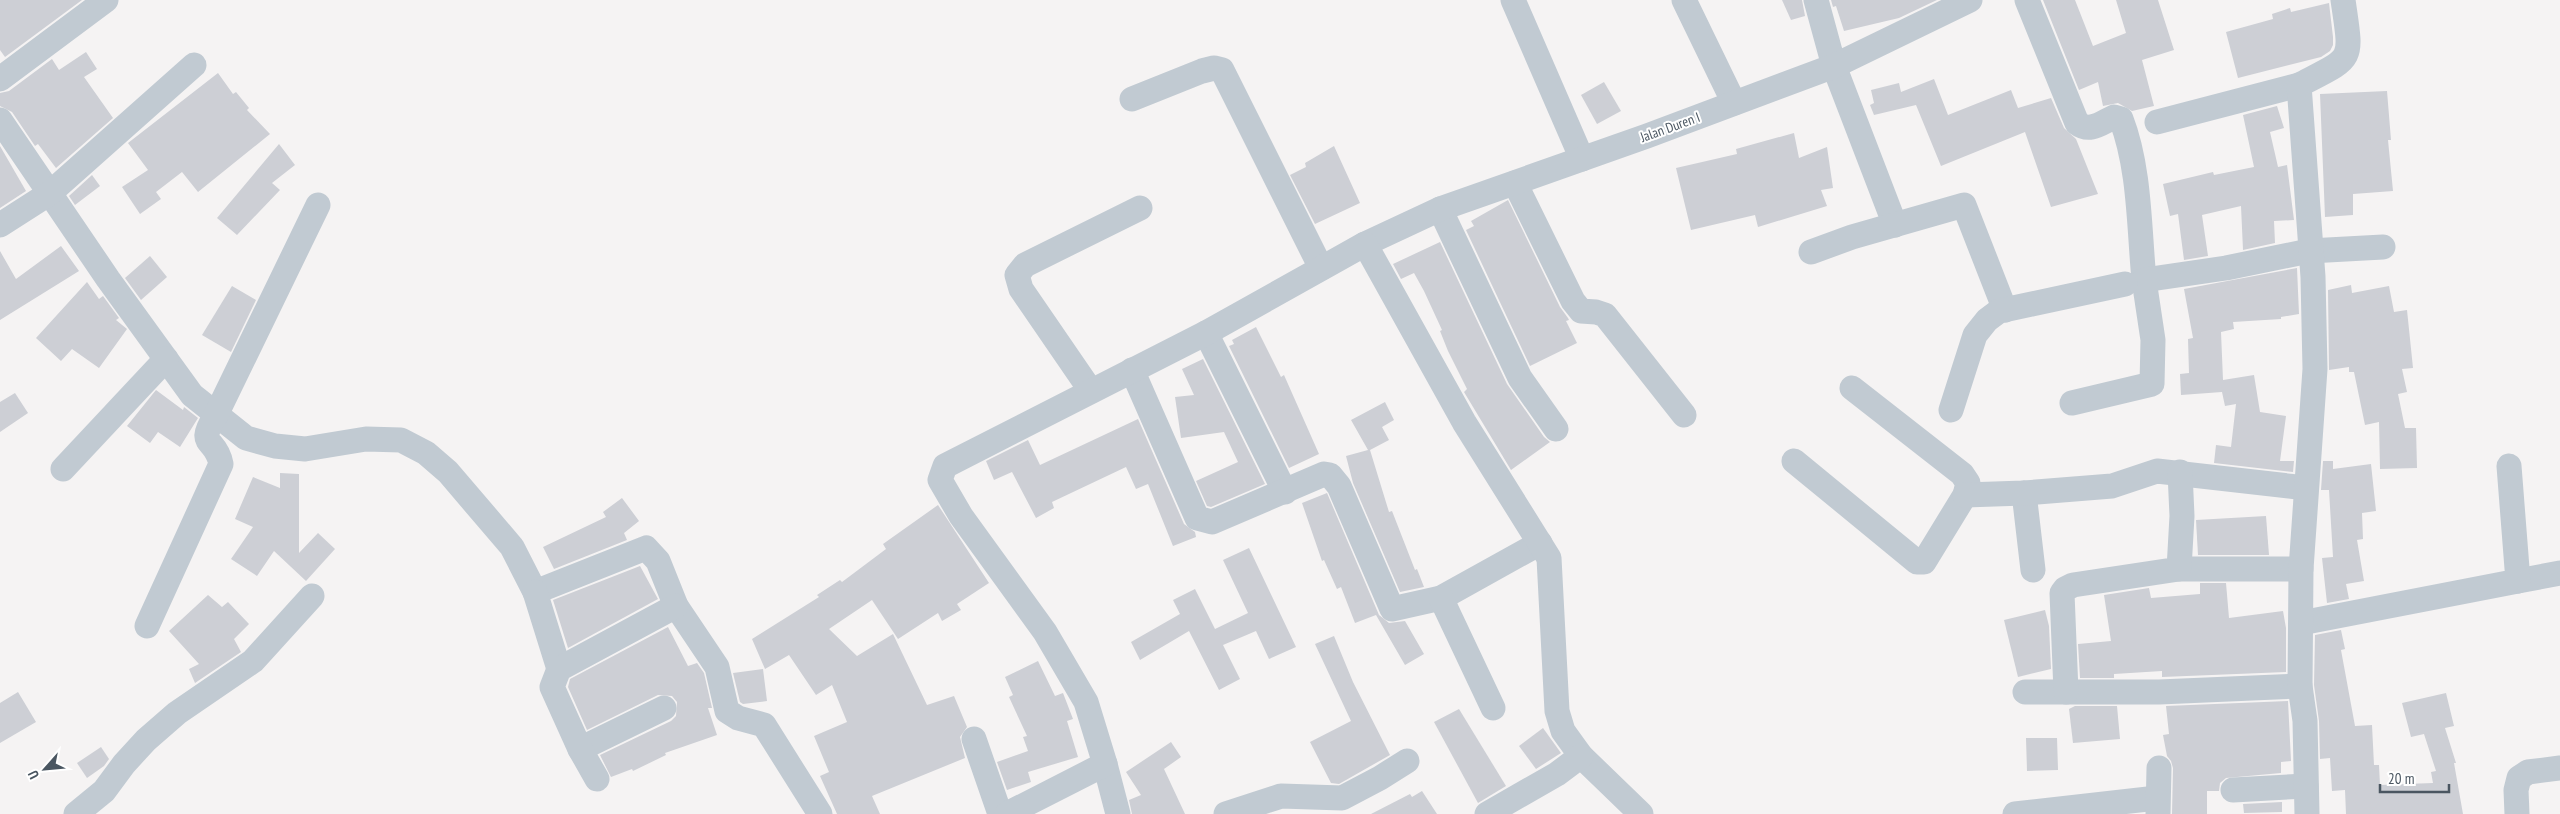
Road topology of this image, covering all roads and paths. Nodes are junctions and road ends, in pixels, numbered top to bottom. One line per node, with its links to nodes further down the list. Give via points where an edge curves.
1 (106, 0): 10 (street)
2 (1513, 0): 16 (street)
3 (1684, 0): 13 (street)
4 (1816, 0): 9 (street)
5 (1970, 0): 9 (street, Jalan Duren I)
6 (2027, 0): 29 (street, via 2076,123 2082,128 2091,128 2114,117 2121,119 2134,178)
7 (2343, 0): 11 (street, via 2350,46 2347,56 2340,64)
8 (194, 66): 18 (street)
9 (1834, 66): 13 (street, Jalan Duren I); 23 (street)
10 (0, 79)
11 (2299, 85): 15 (street); 26 (street)
12 (1132, 100): 28 (street, via 1202,71 1222,70)
13 (1734, 103): 16 (street, Jalan Duren I)
14 (0, 120): 18 (street)
15 (2157, 122)
16 (1582, 159): 17 (street, Jalan Duren I)
17 (1515, 183): 21 (street, Jalan Duren I); 39 (street, via 1573,301 1581,311 1605,315)
18 (50, 193): 22 (street); 32 (street)
19 (318, 205): 38 (street)
20 (1140, 208): 35 (street, via 1025,265 1017,275 1021,289)
21 (1440, 209): 24 (street, Jalan Duren I); 40 (street, via 1520,378)
22 (0, 225)
23 (1895, 225): 27 (street); 30 (street, via 1964,205)
24 (1366, 244): 28 (street, Jalan Duren I); 49 (street, via 1464,422)
25 (2383, 247): 26 (street)
26 (2309, 250): 29 (street, via 2226,268); 45 (street, via 2313,277 2315,369)
27 (1811, 252)
28 (1321, 268): 31 (street, Jalan Duren I)
29 (2134, 282): 30 (street); 36 (street, via 2153,340 2152,384)
30 (2005, 310): 37 (street, via 1987,320 1975,335)
31 (1206, 333): 33 (street, Jalan Duren I); 46 (street)
32 (166, 359): 38 (street, via 192,395); 43 (street)
33 (1132, 370): 35 (street, Jalan Duren I); 46 (street, via 1197,518 1212,522)
34 (1852, 388): 48 (street, via 1962,474 1968,483)
35 (1091, 391): 71 (street, Jalan Duren I, via 945,466 940,480 961,516 1045,632 1086,702)
36 (2072, 403)
37 (1951, 410)
38 (216, 415): 55 (street, via 246,438 275,446 305,449 366,439 401,440 426,453 470,496 512,547); 60 (street, via 206,430 207,440 221,464)
39 (1684, 415)
40 (1556, 429)
41 (1794, 461): 48 (street, via 1920,563 1924,562)
42 (2509, 466): 54 (street)
43 (63, 469)
44 (2180, 472): 45 (street); 47 (street, via 2149,472 2130,482 2112,486); 50 (street)
45 (2306, 488): 51 (street)
46 (1285, 492): 57 (street, via 1324,474 1330,475 1338,486 1392,609)
47 (2024, 493): 48 (street); 52 (street)
48 (1965, 495)
49 (1540, 543): 57 (street); 69 (street, via 1549,558 1557,711 1563,731)
50 (2179, 569): 51 (street); 64 (street, via 2073,585 2065,589 2062,594)
51 (2301, 569): 59 (street)
52 (2033, 570)
53 (2560, 573): 54 (street)
54 (2518, 581): 59 (street)
55 (535, 592): 58 (street, via 646,548 658,561); 61 (street)
56 (312, 596): 78 (street, via 253,661 177,713 146,740 104,791)
57 (1440, 598): 66 (street)
58 (676, 606): 61 (street); 79 (street, via 717,667 727,712 764,725)
59 (2301, 623): 62 (street)
60 (147, 626)
61 (560, 669): 68 (street, via 552,687)
62 (2300, 686): 64 (street); 75 (street, via 2305,721)
63 (2025, 692): 64 (street)
64 (2066, 692)
65 (664, 708): 68 (street)
66 (1493, 708)
67 (974, 739): 80 (street)
68 (580, 749): 74 (street)
69 (1581, 756): 84 (street, via 1557,774); 85 (street)
70 (1406, 761): 83 (street, via 1342,798 1281,796)
71 (1105, 764): 81 (street); 82 (street)
72 (2158, 768): 77 (street)
73 (2560, 768): 88 (street, via 2528,772 2519,778)
74 (597, 779)
75 (2306, 786): 76 (street); 87 (street)
76 (2233, 790)
77 (2158, 806): 86 (street)
78 (76, 814)
79 (820, 814)
80 (1000, 814)
81 (1007, 814)
82 (1118, 814)
83 (1226, 814)
84 (1487, 814)
85 (1641, 814)
86 (2015, 814)
87 (2307, 814)
88 (2517, 814)

